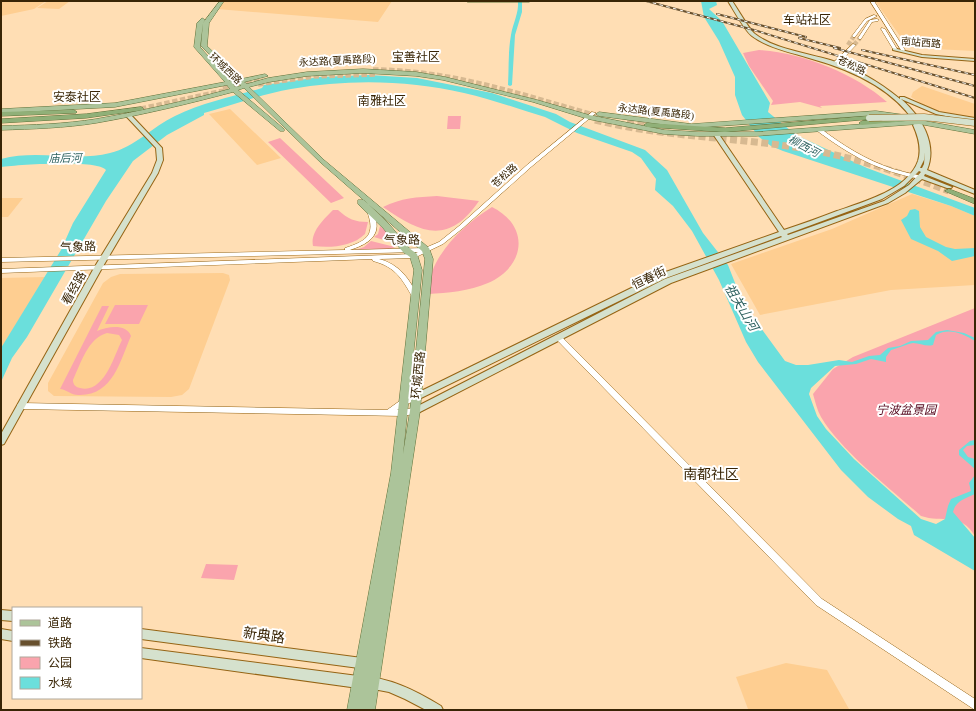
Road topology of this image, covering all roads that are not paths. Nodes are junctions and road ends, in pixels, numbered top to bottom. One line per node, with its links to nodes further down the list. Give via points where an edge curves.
1 (215, 1): 22 (main road, 环城西路, via 200,23 197,47)
2 (222, 1): 21 (main road, 环城西路, via 206,23 204,46)
3 (468, 1): 4 (main road)
4 (514, 1): 5 (main road)
5 (524, 1): 6 (main road)
6 (529, 1)
7 (726, 1): 33 (main road, 苍松路, via 744,30 755,40 822,62 870,84 899,104)
8 (730, 1): 20 (main road, 苍松路, via 756,37 769,44)
9 (866, 1): 11 (street)
10 (872, 1): 17 (street)
11 (876, 18): 12 (street, via 866,20); 13 (street, via 871,21); 16 (street)
12 (854, 36)
13 (860, 38)
14 (848, 45): 20 (street, 苍松路)
15 (854, 45): 20 (street, 苍松路)
16 (896, 49): 17 (main road, 南站西路); 19 (main road, 南站西路, via 922,56)
17 (903, 50): 18 (main road, 南站西路)
18 (975, 54)
19 (975, 60)
20 (834, 64): 33 (main road, 苍松路, via 894,96 910,110); 36 (main road, via 865,76 904,100 925,109)
21 (240, 81): 22 (main road, 永达路(夏禹路段)); 23 (main road, 环城西路); 27 (main road, 永达路(夏禹路段), via 318,69 413,69 462,76)
22 (229, 83): 24 (main road, 环城西路); 26 (main road, 永达路(夏禹路段), via 115,105)
23 (248, 89): 24 (main road, 永达路(夏禹路段)); 31 (main road, 永达路(夏禹路段), via 268,80 307,74 363,71 416,74 469,83); 54 (main road, 环城西路, via 322,161)
24 (238, 92): 28 (main road, 永达路(夏禹路段)); 51 (main road, 环城西路)
25 (99, 112): 26 (highway); 30 (highway); 34 (highway, via 140,107 65,118)
26 (1, 113)
27 (594, 113): 31 (street, 苍松路); 38 (main road, 永达路(夏禹路段), via 691,126)
28 (128, 115): 29 (main road, 永达路(夏禹路段)); 57 (main road, 看经路, via 161,154 155,173)
29 (118, 116): 34 (highway, via 47,122); 39 (main road, 永达路(夏禹路段), via 79,123)
30 (1, 117)
31 (588, 117): 43 (main road, 永达路(夏禹路段), via 664,132); 54 (street, 苍松路, via 461,228)
32 (869, 118): 35 (highway); 36 (main road, bridge, via 924,117)
33 (916, 121): 35 (highway, via 811,127); 40 (main road); 41 (main road, via 934,121); 42 (main road); 44 (main road, 苍松路, via 923,129 929,150 928,163)
34 (1, 122)
35 (788, 122): 38 (highway); 38 (main road)
36 (975, 122)
37 (647, 125): 38 (highway, via 712,130)
38 (748, 127): 40 (main road, via 796,131); 43 (main road, 永达路(夏禹路段))
39 (1, 128)
40 (818, 129): 45 (street, via 848,151 883,167)
41 (975, 129)
42 (975, 132)
43 (716, 134): 52 (main road)
44 (921, 172): 45 (main road, 苍松路); 48 (main road); 49 (main road); 52 (main road, 恒春街, via 915,183 905,192 886,202)
45 (913, 175): 46 (main road, 苍松路)
46 (895, 189): 52 (main road, 恒春街, via 880,198)
47 (949, 191): 50 (highway)
48 (975, 192)
49 (975, 197)
50 (975, 202)
51 (370, 211): 53 (main road); 55 (street, via 375,230 368,240 351,248)
52 (785, 235): 61 (main road, 恒春街)
53 (406, 250): 54 (street, 气象路); 55 (street, 气象路); 56 (main road)
54 (426, 250): 56 (street, 气象路); 65 (main road, 环城西路, via 430,259)
55 (326, 252): 57 (street, 气象路)
56 (414, 256): 58 (street, 气象路); 63 (main road, 环城西路, via 418,270)
57 (104, 257): 59 (street, 气象路); 60 (main road, 看经路)
58 (365, 258): 60 (street, 气象路); 63 (street, via 392,266 408,282)
59 (1, 260)
60 (98, 268): 62 (street, 气象路); 66 (main road, 看经路)
61 (695, 268): 64 (main road, 恒春街); 65 (main road, 恒春街, via 662,276)
62 (1, 271)
63 (415, 298): 67 (main road, 环城西路)
64 (558, 337): 68 (main road, 恒春街); 79 (street, via 819,602)
65 (416, 397): 67 (street); 68 (main road, 环城西路)
66 (21, 406): 67 (street, via 389,412); 69 (main road, 看经路)
67 (403, 408): 68 (street); 76 (main road, 环城西路, via 396,473)
68 (415, 411): 77 (main road, 环城西路)
69 (1, 442)
70 (1, 615): 71 (main road)
71 (12, 616)
72 (1, 634): 74 (main road)
73 (142, 634): 76 (main road, 新典路)
74 (12, 636)
75 (142, 653): 78 (main road)
76 (362, 663): 77 (main road); 78 (main road, 环城西路)
77 (373, 681): 78 (main road); 81 (main road, 环城西路); 82 (main road, via 417,698)
78 (358, 682): 80 (main road, 环城西路)
79 (975, 705)
80 (354, 710)
81 (368, 710)
82 (437, 710)

